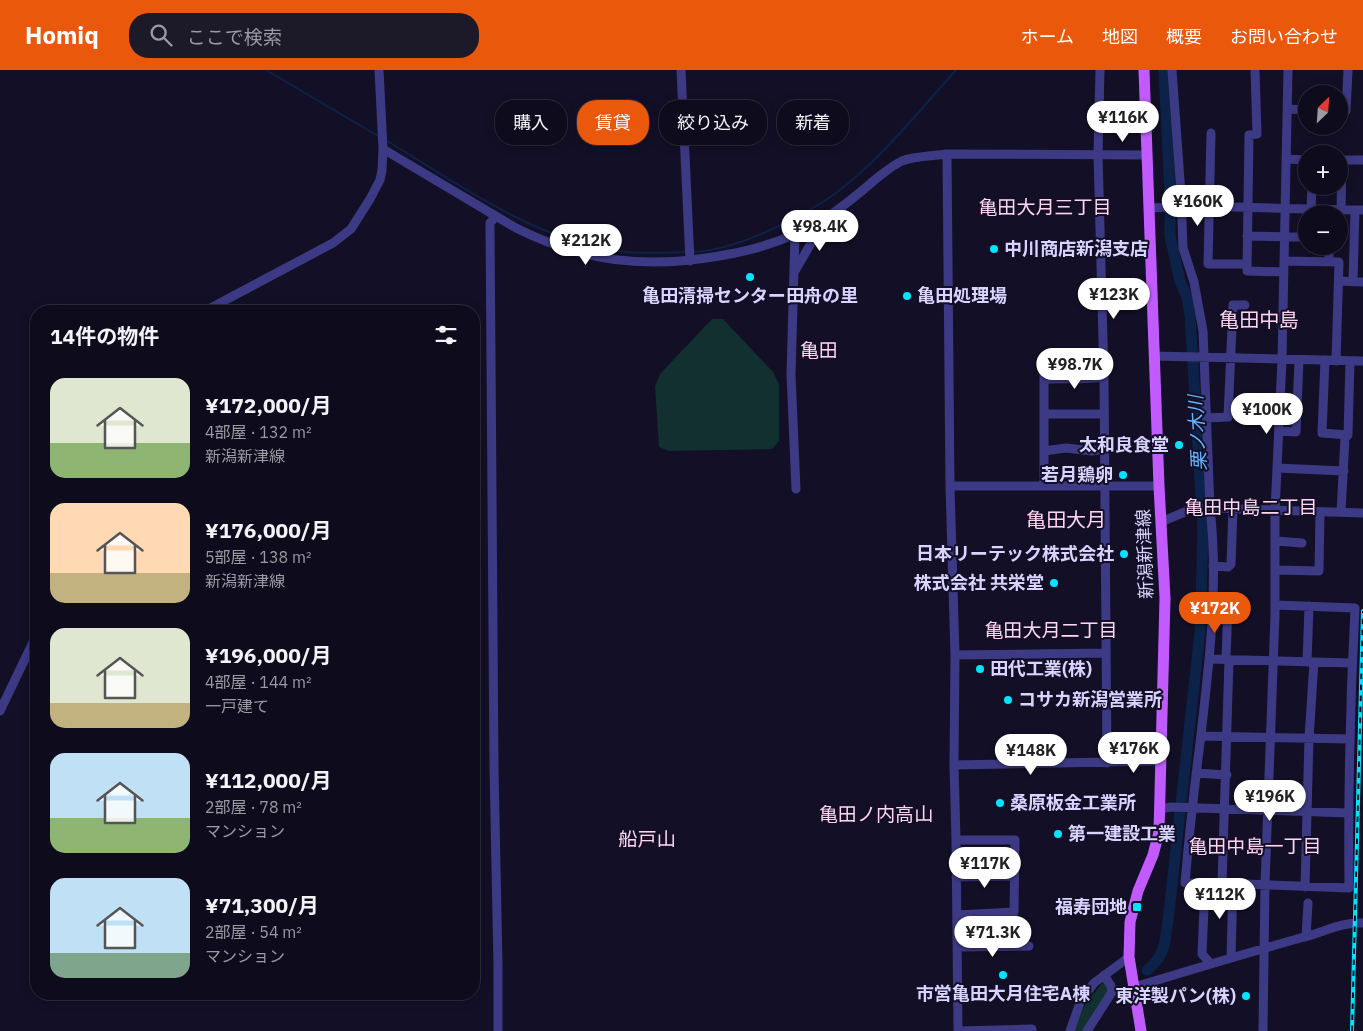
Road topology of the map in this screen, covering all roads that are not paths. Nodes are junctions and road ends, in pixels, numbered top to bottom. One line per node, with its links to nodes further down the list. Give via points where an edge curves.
1 (379, 70): 13 (street)
2 (681, 70): 35 (street)
3 (1100, 70): 15 (street)
4 (1144, 70): 16 (main road, 新潟新津線)
5 (1172, 70): 21 (street)
6 (1255, 70): 24 (street, via 1257,134 1249,135)
7 (1288, 70): 10 (street)
8 (1348, 70): 9 (street)
9 (1347, 85)
10 (1288, 110): 11 (street); 17 (street)
11 (1298, 110)
12 (1211, 133): 22 (street)
13 (382, 146): 28 (street); 44 (street, via 380,180 347,233)
14 (947, 154): 15 (street); 29 (street, via 902,161); 69 (street)
15 (1098, 155): 16 (street); 55 (street)
16 (1147, 155): 23 (main road, 新潟新津線)
17 (1286, 159): 18 (street); 25 (street)
18 (1298, 160)
19 (1348, 160): 20 (street)
20 (1363, 160)
21 (1181, 206): 22 (street); 23 (street); 46 (street, via 1183,248 1200,305)
22 (1210, 207): 24 (street); 38 (street, via 1208,264)
23 (1150, 208): 45 (main road, 新潟新津線)
24 (1248, 208): 25 (street); 31 (street)
25 (1285, 209): 26 (street); 32 (street)
26 (1298, 210)
27 (1359, 210): 42 (street)
28 (496, 216): 35 (street, via 538,239 588,255 636,263); 132 (street, via 490,223)
29 (826, 218): 30 (street); 40 (street)
30 (794, 234): 35 (street, via 748,251); 40 (street)
31 (1247, 236): 32 (street); 38 (street)
32 (1285, 237): 33 (street); 36 (street)
33 (1298, 237)
34 (1329, 255): 37 (street)
35 (690, 259)
36 (1284, 261): 37 (street); 39 (street)
37 (1329, 262): 41 (street, via 1339,262)
38 (1247, 264): 39 (street, via 1247,271)
39 (1284, 272): 48 (street)
40 (794, 273): 72 (street, via 791,375)
41 (1339, 281): 42 (street); 52 (street)
42 (1358, 282)
43 (1245, 304): 47 (street, via 1233,305)
44 (216, 305)
45 (1154, 356): 46 (street); 71 (main road, 新潟新津線)
46 (1204, 358): 47 (street); 61 (street)
47 (1231, 359): 48 (street); 61 (street, via 1228,417)
48 (1282, 360): 49 (street); 58 (street)
49 (1299, 360): 50 (street); 62 (street, via 1296,432)
50 (1325, 360): 52 (street); 63 (street, via 1322,433)
51 (1044, 361): 56 (street)
52 (1336, 361): 53 (street)
53 (1350, 361): 54 (street); 63 (street)
54 (1363, 361)
55 (1104, 378): 56 (street); 60 (street)
56 (1044, 379): 59 (street)
57 (1248, 412): 58 (street)
58 (1279, 412): 62 (street)
59 (1044, 414): 60 (street); 65 (street)
60 (1104, 414): 64 (street)
61 (1206, 418): 73 (street)
62 (1279, 431): 66 (street)
63 (1348, 435): 67 (street, via 1345,438)
64 (1104, 449): 65 (street); 70 (street)
65 (1044, 451): 68 (street)
66 (1277, 468): 67 (street); 75 (street)
67 (1344, 471): 77 (street)
68 (1044, 485): 69 (street); 70 (street)
69 (950, 486): 89 (street)
70 (1104, 486): 71 (street); 88 (street)
71 (1159, 486): 79 (main road, 新潟新津線)
72 (796, 489)
73 (1210, 508): 74 (street); 79 (street, via 1187,510); 82 (street)
74 (1232, 509): 75 (street); 82 (street, via 1231,564 1228,567)
75 (1275, 511): 76 (street); 80 (street)
76 (1320, 512): 77 (street); 83 (street, via 1319,570)
77 (1340, 512): 78 (street)
78 (1363, 513)
79 (1161, 522): 101 (main road, 新潟新津線, via 1165,598)
80 (1276, 541): 81 (street); 83 (street)
81 (1302, 543)
82 (1213, 566): 84 (street)
83 (1276, 570): 85 (street)
84 (1213, 602): 90 (street); 91 (street, via 1228,602)
85 (1275, 604): 86 (street); 92 (street)
86 (1309, 606): 93 (street); 94 (street, via 1355,608)
87 (30, 648): 95 (street)
88 (1105, 653): 89 (street); 102 (street)
89 (955, 655): 103 (street)
90 (1210, 659): 91 (street); 96 (street)
91 (1228, 660): 92 (street); 97 (street)
92 (1273, 661): 93 (street); 98 (street)
93 (1310, 662): 94 (street); 99 (street)
94 (1352, 663): 100 (street)
95 (0, 711)
96 (1201, 736): 97 (street); 104 (street)
97 (1226, 736): 98 (street); 105 (street)
98 (1270, 737): 99 (street); 109 (street)
99 (1308, 738): 100 (street); 110 (street)
100 (1350, 739): 111 (street)
101 (1160, 761): 102 (street); 106 (main road, 新潟新津線)
102 (1107, 763): 103 (street)
103 (954, 765): 112 (street)
104 (1196, 773): 105 (street); 107 (street)
105 (1227, 775): 108 (street)
106 (1166, 808): 107 (street); 127 (main road, 新潟新津線, via 1130,922)
107 (1189, 808): 108 (street); 116 (street, via 1186,883)
108 (1226, 808): 109 (street); 115 (street)
109 (1268, 810): 110 (street); 118 (street)
110 (1306, 811): 111 (street); 119 (street)
111 (1348, 813): 119 (street, via 1349,888)
112 (956, 840): 113 (street, via 1015,840); 114 (street)
113 (1013, 876): 114 (street); 121 (street, via 1014,912)
114 (956, 877): 121 (street)
115 (1222, 883): 116 (street); 117 (street)
116 (1205, 884): 129 (street, via 1202,954)
117 (1233, 884): 118 (street); 128 (street)
118 (1265, 884): 119 (street); 126 (street)
119 (1305, 887)
120 (1308, 904): 123 (street)
121 (957, 915): 125 (street)
122 (1363, 923): 123 (street, via 1331,927)
123 (1306, 937): 126 (street)
124 (1028, 946): 125 (street)
125 (957, 947): 133 (street)
126 (1264, 947): 128 (street); 138 (street)
127 (1129, 957): 130 (street); 131 (main road, 新潟新津線)
128 (1231, 958): 129 (street)
129 (1211, 964): 131 (street)
130 (1104, 975): 135 (street, via 1080,1000); 136 (street, via 1112,992)
131 (1134, 987): 137 (main road, 新潟新津線)
132 (498, 1031)
133 (958, 1031): 134 (street)
134 (1032, 1031)
135 (1070, 1031)
136 (1087, 1031)
137 (1141, 1031)
138 (1263, 1031)

